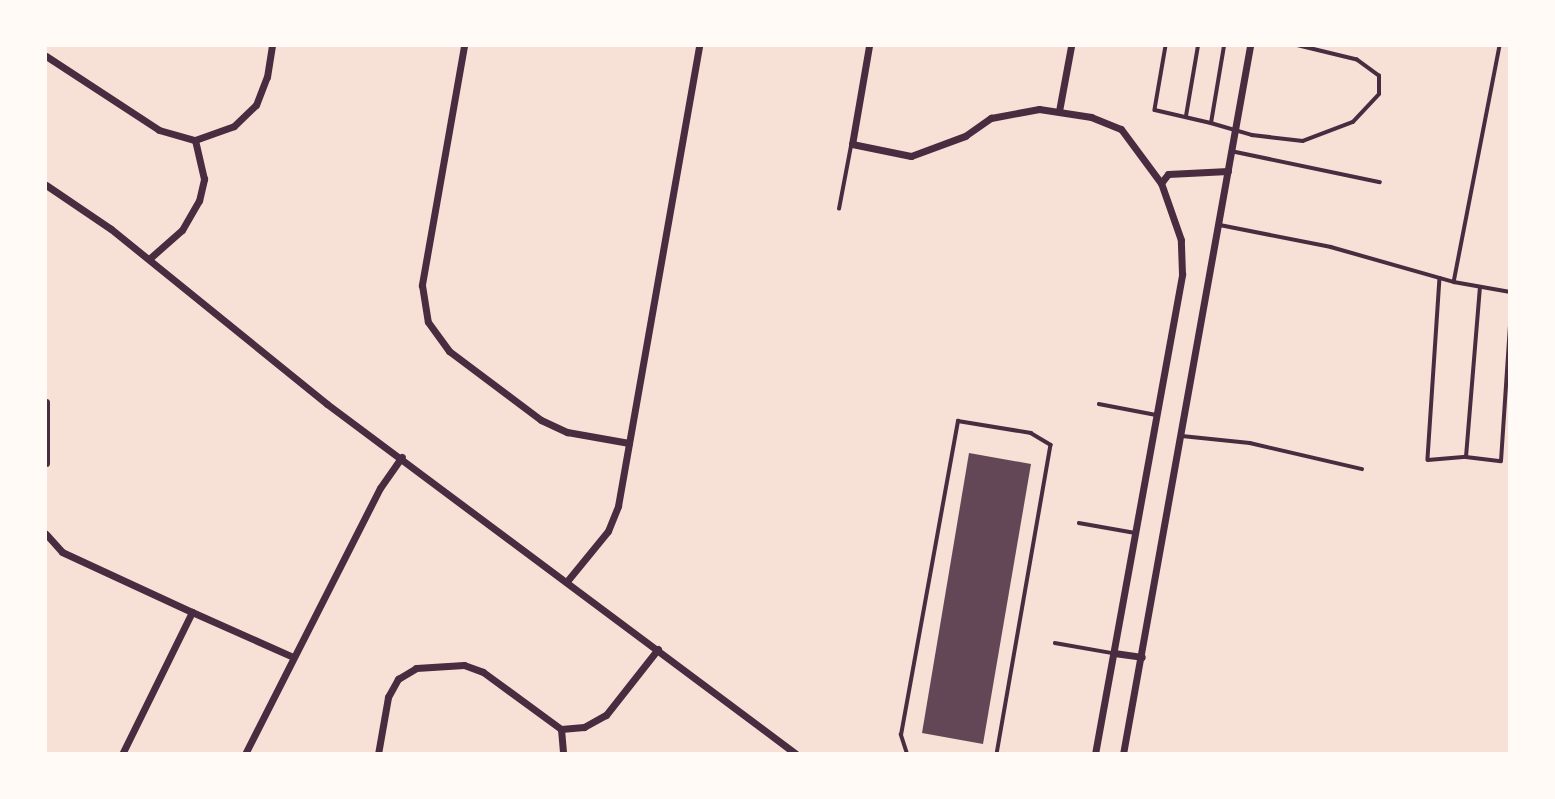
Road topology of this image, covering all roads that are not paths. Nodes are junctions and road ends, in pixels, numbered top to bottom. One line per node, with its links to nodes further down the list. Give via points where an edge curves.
1 (272, 46): 17 (street, via 256,105 234,126)
2 (464, 46): 36 (street, via 422,285 428,322 449,351 541,420 567,432)
3 (699, 46): 36 (street)
4 (869, 46): 18 (street)
5 (1071, 46): 13 (street)
6 (1166, 46): 14 (lane, via 1155,110)
7 (1198, 46): 14 (lane)
8 (1224, 46): 15 (lane)
9 (1250, 46): 16 (street)
10 (1299, 46): 16 (lane, via 1373,68 1379,76 1379,94 1353,122 1303,141 1252,135)
11 (1500, 46): 28 (lane)
12 (46, 56): 17 (street, via 159,130)
13 (1059, 111): 18 (street, via 1011,112 991,118 965,136 911,156); 22 (street, via 1121,129)
14 (1186, 117): 15 (lane)
15 (1211, 123): 16 (lane)
16 (1236, 128): 19 (street)
17 (195, 140): 26 (street, via 204,179 199,201 182,230)
18 (852, 144): 24 (lane)
19 (1231, 150): 20 (street); 21 (lane)
20 (1228, 170): 22 (street, via 1168,174); 25 (street)
21 (1380, 182)
22 (1161, 183): 34 (street, via 1181,240 1182,274)
23 (46, 184): 26 (street)
24 (839, 209)
25 (1218, 225): 27 (lane, via 1331,247); 35 (street)
26 (149, 259): 37 (street, via 316,396)
27 (1440, 278): 28 (lane); 38 (lane, via 1428,460)
28 (1454, 282): 29 (lane)
29 (1480, 288): 30 (lane); 38 (lane)
30 (1510, 292)
31 (1510, 325): 38 (lane, via 1501,461)
32 (46, 402): 39 (street)
33 (1099, 404): 34 (lane)
34 (1156, 415): 42 (street)
35 (1180, 436): 40 (lane, via 1250,443); 50 (street)
36 (629, 443): 44 (street, via 613,521)
37 (402, 457): 44 (street); 49 (street, via 380,488)
38 (1466, 457)
39 (46, 463)
40 (1362, 469)
41 (1079, 523): 42 (lane)
42 (1135, 533): 48 (street)
43 (46, 534): 45 (street, via 62,552)
44 (568, 580): 47 (street)
45 (192, 612): 49 (street); 52 (street)
46 (1055, 643): 48 (lane)
47 (658, 649): 51 (street, via 606,715 584,727); 56 (street)
48 (1114, 653): 50 (street); 59 (street)
49 (293, 657): 53 (street)
50 (1142, 657): 60 (street)
51 (561, 729): 54 (street, via 472,667 427,666 406,673 392,688); 55 (street)
52 (122, 754)
53 (245, 754)
54 (378, 754)
55 (563, 754)
56 (796, 754)
57 (907, 754): 58 (lane, via 901,735 958,421 1031,433 1051,445)
58 (997, 754)
59 (1095, 754)
60 (1124, 754)

